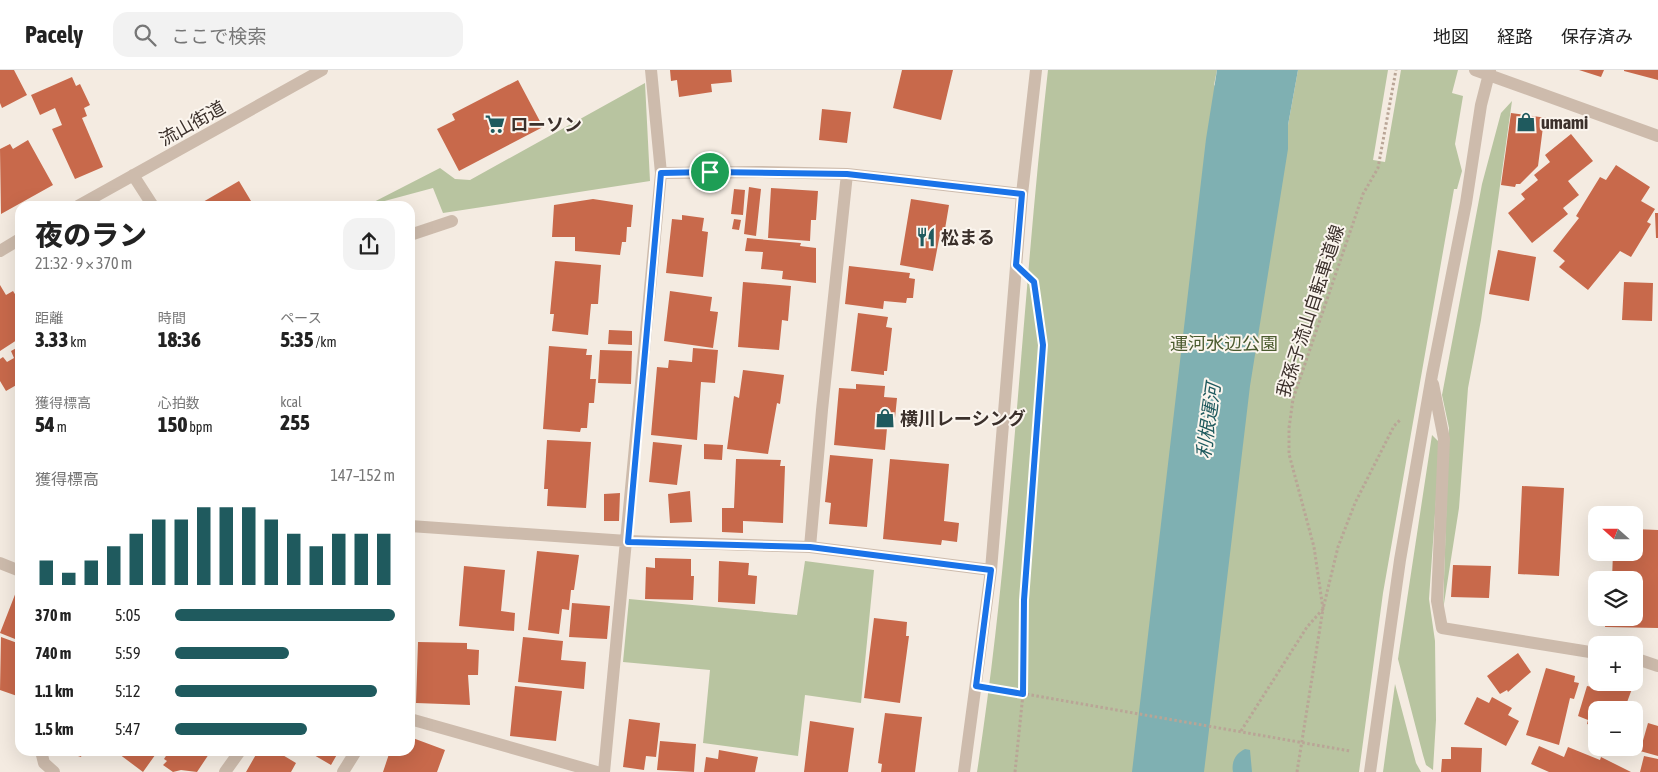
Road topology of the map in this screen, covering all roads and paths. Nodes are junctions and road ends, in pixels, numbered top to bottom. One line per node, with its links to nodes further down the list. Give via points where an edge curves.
1 (322, 70): 10 (street, 流山街道)
2 (651, 70): 8 (street)
3 (1036, 70): 11 (street)
4 (1396, 70): 27 (path, 我孫子流山自転車道線, via 1378,168 1363,194 1293,399 1289,454 1314,547)
5 (1475, 70): 6 (street)
6 (1488, 71): 7 (street); 19 (street)
7 (1658, 136)
8 (661, 173): 9 (street); 22 (street)
9 (847, 174): 11 (street); 23 (street)
10 (133, 175): 12 (street, 流山街道); 13 (street)
11 (1022, 194): 26 (street)
12 (87, 201)
13 (151, 201)
14 (452, 221): 15 (street)
15 (415, 233)
16 (15, 242): 17 (street)
17 (0, 250)
18 (1037, 300): 32 (path, via 1043,345 1024,600)
19 (1432, 375): 28 (street, via 1444,439 1437,601 1442,628); 36 (street, via 1397,579)
20 (1401, 420): 27 (path, via 1394,426 1356,503 1338,547)
21 (415, 526): 22 (street)
22 (628, 542): 23 (street); 44 (street)
23 (810, 547): 26 (street)
24 (0, 563): 25 (street)
25 (15, 569)
26 (991, 570): 31 (street)
27 (1323, 609): 34 (path, via 1307,627); 35 (path, 我孫子流山自転車道線)
28 (1588, 652)
29 (1643, 661): 30 (street)
30 (1658, 666)
31 (976, 686): 32 (path); 45 (street)
32 (1023, 694): 34 (path); 46 (path)
33 (415, 720): 43 (street)
34 (1241, 732): 35 (path)
35 (1301, 743): 36 (path); 47 (path, 我孫子流山自転車道線)
36 (1373, 754): 48 (street)
37 (42, 756): 40 (street, via 44,763)
38 (236, 756): 41 (street)
39 (353, 756): 42 (street)
40 (54, 772)
41 (224, 772)
42 (343, 772)
43 (598, 772)
44 (604, 772)
45 (964, 772)
46 (1015, 772)
47 (1297, 772)
48 (1370, 772)

